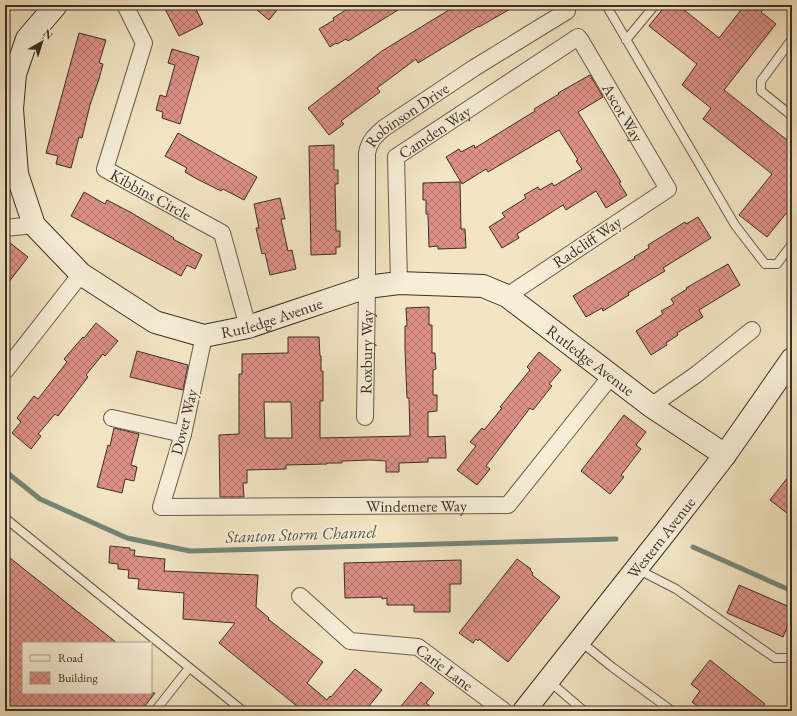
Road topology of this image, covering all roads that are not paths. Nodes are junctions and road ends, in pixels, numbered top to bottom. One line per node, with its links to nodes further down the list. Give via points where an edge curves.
1 (56, 5): 10 (street, Rutledge Avenue, via 26,39)
2 (125, 5): 20 (street, Kibbins Circle, via 144,43 105,169 222,232)
3 (616, 5): 5 (lane)
4 (655, 5): 9 (lane)
5 (608, 9): 9 (lane)
6 (567, 11): 18 (street, Robinson Drive, via 474,68 384,128 371,140 367,153)
7 (578, 37): 12 (street, Ascot Way); 17 (street, Camden Way, via 396,157)
8 (792, 39): 11 (lane, via 760,81 760,91)
9 (626, 40): 15 (lane, via 735,225 765,264 777,264)
10 (8, 109): 13 (street, Rutledge Avenue, via 17,174)
11 (792, 116)
12 (668, 189): 19 (street, Radcliff Way)
13 (34, 225): 14 (street); 16 (street, Rutledge Avenue)
14 (5, 228)
15 (792, 244)
16 (81, 274): 22 (street, Rutledge Avenue, via 155,322); 24 (street)
17 (399, 283): 18 (street, Rutledge Avenue); 19 (street, Rutledge Avenue, via 482,286)
18 (367, 287): 20 (street, Rutledge Avenue); 27 (street, Roxbury Way)
19 (507, 296): 25 (street, Rutledge Avenue)
20 (248, 327): 22 (street, Rutledge Avenue)
21 (752, 330): 26 (street)
22 (204, 336): 29 (street, Dover Way)
23 (792, 359): 30 (street, Western Avenue)
24 (5, 371)
25 (611, 376): 26 (street, Rutledge Avenue); 31 (street, Windemere Way, via 508,504)
26 (651, 406): 30 (street, Rutledge Avenue)
27 (365, 417)
28 (112, 418): 29 (street)
29 (183, 434): 31 (street, Dover Way)
30 (725, 455): 33 (street, Western Avenue)
31 (161, 507)
32 (5, 518): 37 (lane)
33 (637, 568): 35 (street, Western Avenue); 36 (lane, via 676,588 775,658)
34 (300, 596): 41 (street, Carie Lane, via 350,641 418,647)
35 (579, 641): 38 (street, Western Avenue); 44 (lane)
36 (792, 658)
37 (189, 668): 39 (lane); 40 (lane)
38 (548, 680): 42 (street, Western Avenue); 43 (lane)
39 (154, 711)
40 (243, 711)
41 (504, 711)
42 (524, 711)
43 (584, 711)
44 (672, 711)

